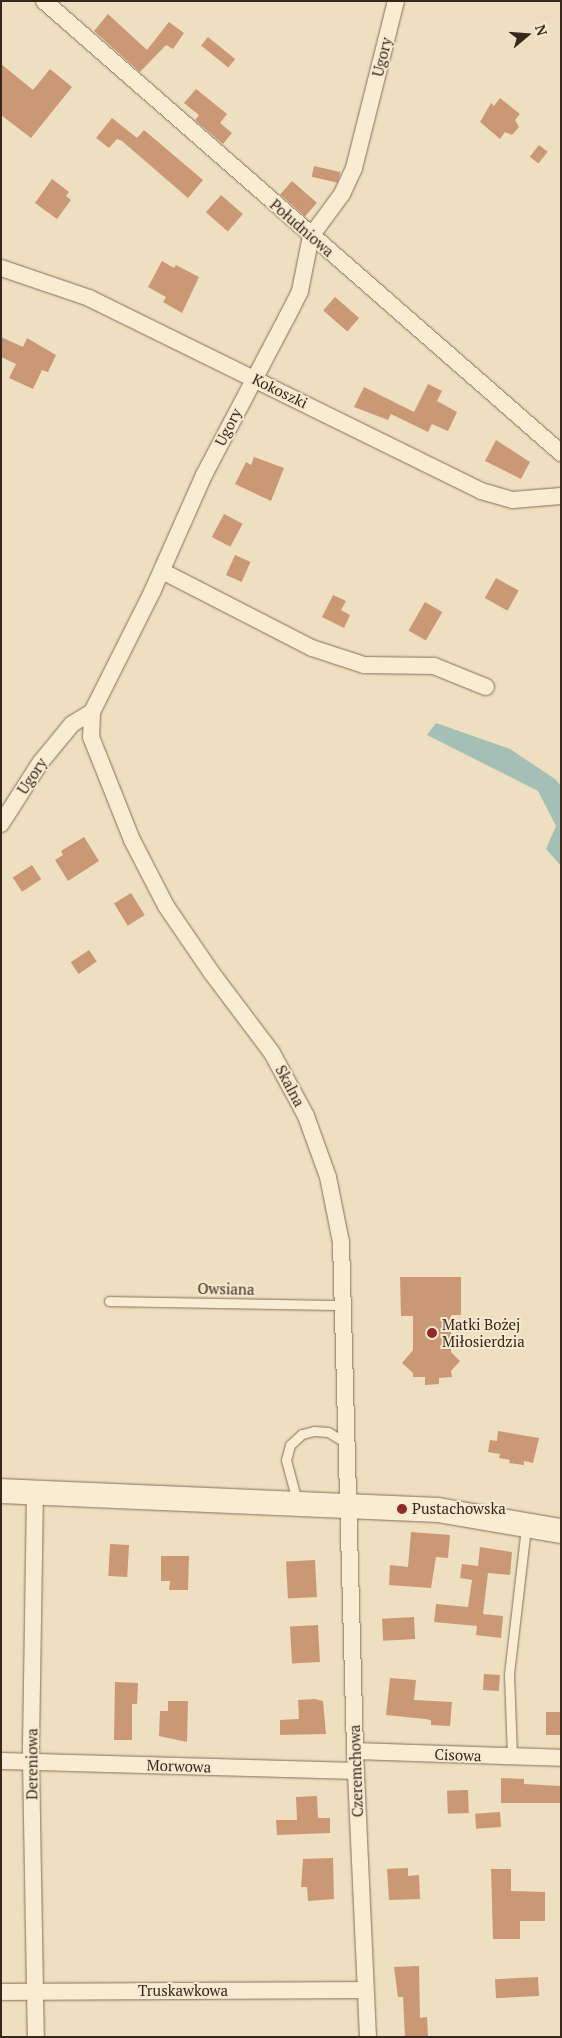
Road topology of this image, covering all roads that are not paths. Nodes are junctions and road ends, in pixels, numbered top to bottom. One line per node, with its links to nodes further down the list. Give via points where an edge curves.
1 (44, 1): 3 (street, Południowa)
2 (396, 1): 3 (street, Ugory, via 354,168 342,194)
3 (311, 236): 5 (street, Ugory, via 300,291); 6 (street, Południowa)
4 (1, 268): 5 (street, Kokoszki, via 89,298)
5 (253, 378): 7 (street, Kokoszki, via 481,491 513,500); 8 (street, Ugory, via 204,475)
6 (561, 453)
7 (561, 496)
8 (162, 571): 9 (street, via 312,648 364,665 434,666); 10 (street, Ugory)
9 (486, 688)
10 (92, 712): 11 (street, Ugory, via 72,724 40,763); 13 (street, Skalna, via 91,737 108,784 166,906 272,1053 306,1116 328,1177 340,1242)
11 (1, 824)
12 (109, 1301): 13 (lane, Owsiana)
13 (343, 1305): 14 (street, Skalna)
14 (346, 1443): 17 (lane, via 328,1432 314,1430 302,1434 290,1445 286,1460); 18 (street, Skalna)
15 (1, 1491): 16 (street)
16 (35, 1492): 17 (street); 25 (street, Dereniowa)
17 (298, 1504): 18 (street)
18 (347, 1506): 19 (street, via 438,1510); 21 (street, Czeremchowa)
19 (527, 1523): 20 (street); 22 (lane, via 509,1674)
20 (561, 1531)
21 (355, 1751): 22 (street, Cisowa); 26 (street, Czeremchowa)
22 (512, 1756): 23 (street, Cisowa)
23 (561, 1758)
24 (1, 1760): 25 (street, Morwowa)
25 (31, 1761): 26 (street, Morwowa); 29 (street, Dereniowa)
26 (356, 1771): 27 (street, Czeremchowa)
27 (365, 1990): 29 (street, Truskawkowa); 31 (street, Czeremchowa)
28 (1, 1992): 29 (street, Truskawkowa)
29 (36, 1992): 30 (street, Dereniowa)
30 (36, 2037)
31 (368, 2037)

